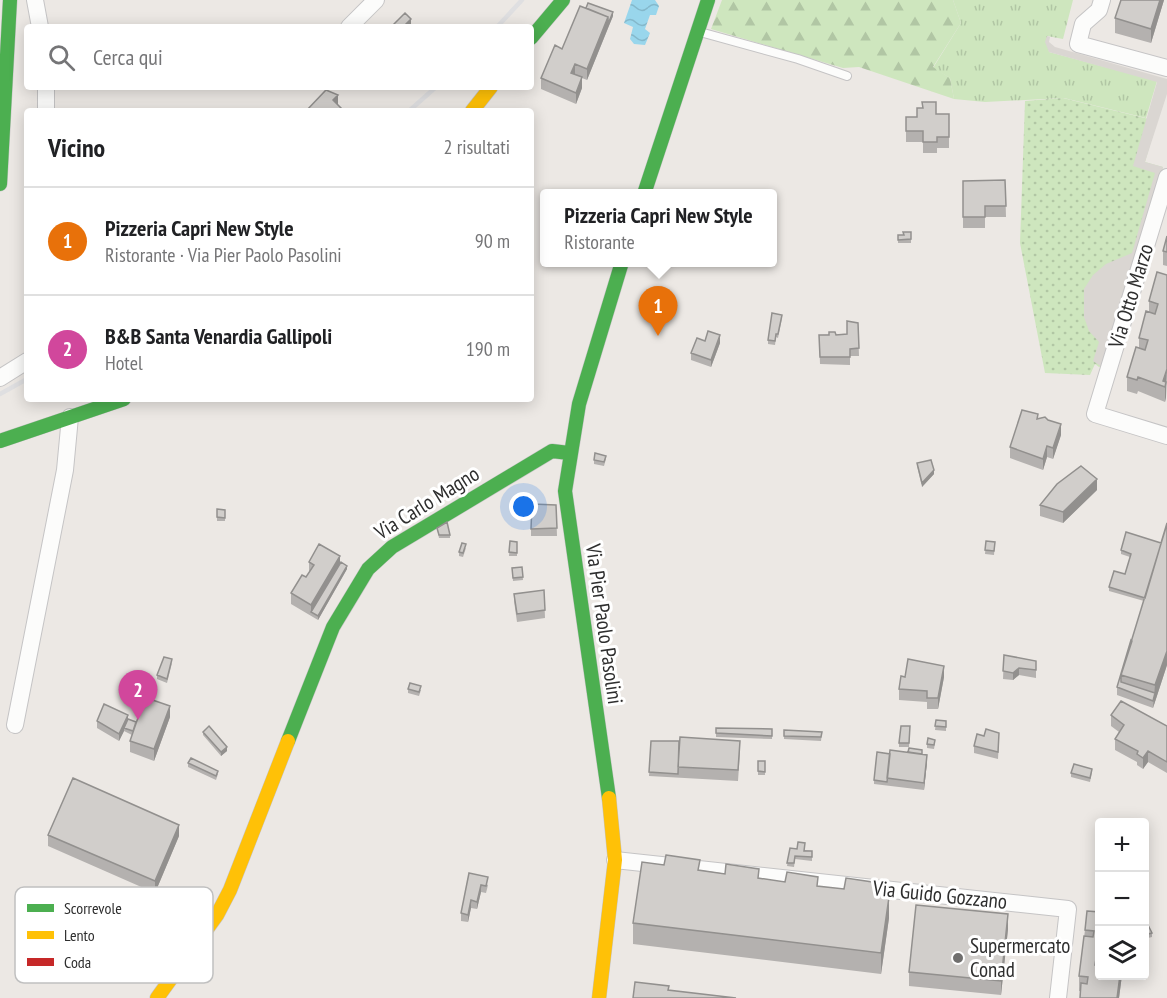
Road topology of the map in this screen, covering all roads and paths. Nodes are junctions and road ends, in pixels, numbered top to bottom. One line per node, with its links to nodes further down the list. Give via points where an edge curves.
1 (9, 0): 11 (street)
2 (35, 0): 7 (street)
3 (376, 0): 8 (street)
4 (563, 0): 10 (street)
5 (708, 0): 9 (street)
6 (1102, 0): 12 (street, via 1099,10 1083,24 1078,44)
7 (39, 24)
8 (353, 24)
9 (697, 32): 13 (lane); 20 (street)
10 (534, 34)
11 (3, 67): 19 (street)
12 (1167, 68)
13 (847, 76)
14 (46, 90): 16 (street)
15 (489, 90): 17 (street)
16 (46, 108)
17 (474, 108)
18 (1167, 177): 26 (street, Via Otto Marzo, via 1095,414)
19 (0, 184)
20 (646, 189)
21 (621, 267): 28 (street, Via Pier Paolo Pasolini)
22 (24, 363): 23 (street)
23 (0, 378)
24 (115, 402): 25 (street)
25 (70, 417): 27 (street); 29 (street, via 65,470)
26 (1167, 436)
27 (0, 441)
28 (569, 453): 30 (street, Via Pier Paolo Pasolini, via 567,517); 31 (street, Via Carlo Magno, via 552,451 392,547 368,569 333,627 230,890)
29 (15, 725)
30 (615, 860): 34 (street, Via Pier Paolo Pasolini); 35 (street, Via Guido Gozzano, via 1068,909)
31 (213, 921)
32 (168, 983): 33 (street, Via Carlo Magno)
33 (157, 998)
34 (599, 998)
35 (1058, 998)

